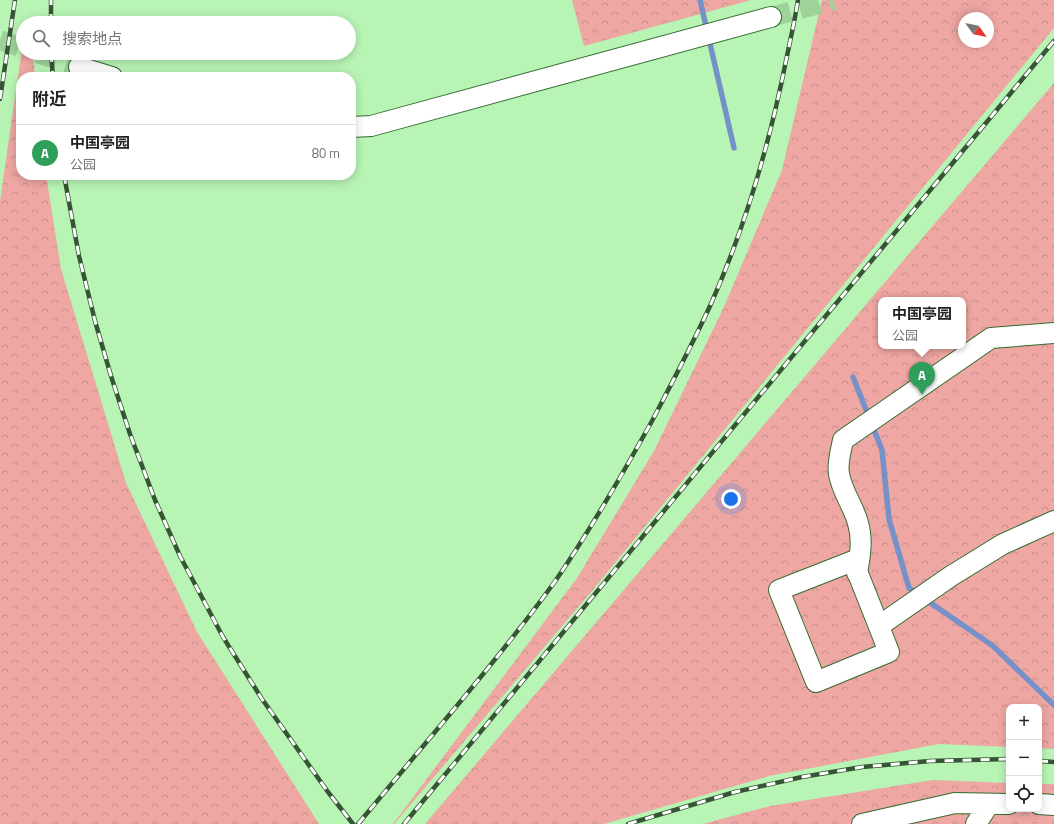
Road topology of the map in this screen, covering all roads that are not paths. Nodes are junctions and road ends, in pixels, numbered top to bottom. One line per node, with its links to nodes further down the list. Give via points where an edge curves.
1 (772, 17): 4 (street, via 372,126)
2 (78, 67): 3 (street)
3 (95, 72)
4 (356, 127)
5 (1054, 334): 7 (street, via 991,338 843,440 839,473 858,523 861,541)
6 (1054, 521): 8 (street, via 1003,544)
7 (857, 573): 8 (street); 8 (street, via 852,560 779,590 816,682 889,652)
8 (878, 626)
9 (989, 804): 10 (street); 13 (street, via 955,803); 14 (street)
10 (1006, 804)
11 (1042, 804): 12 (street)
12 (1054, 805)
13 (862, 824)
14 (976, 824)

